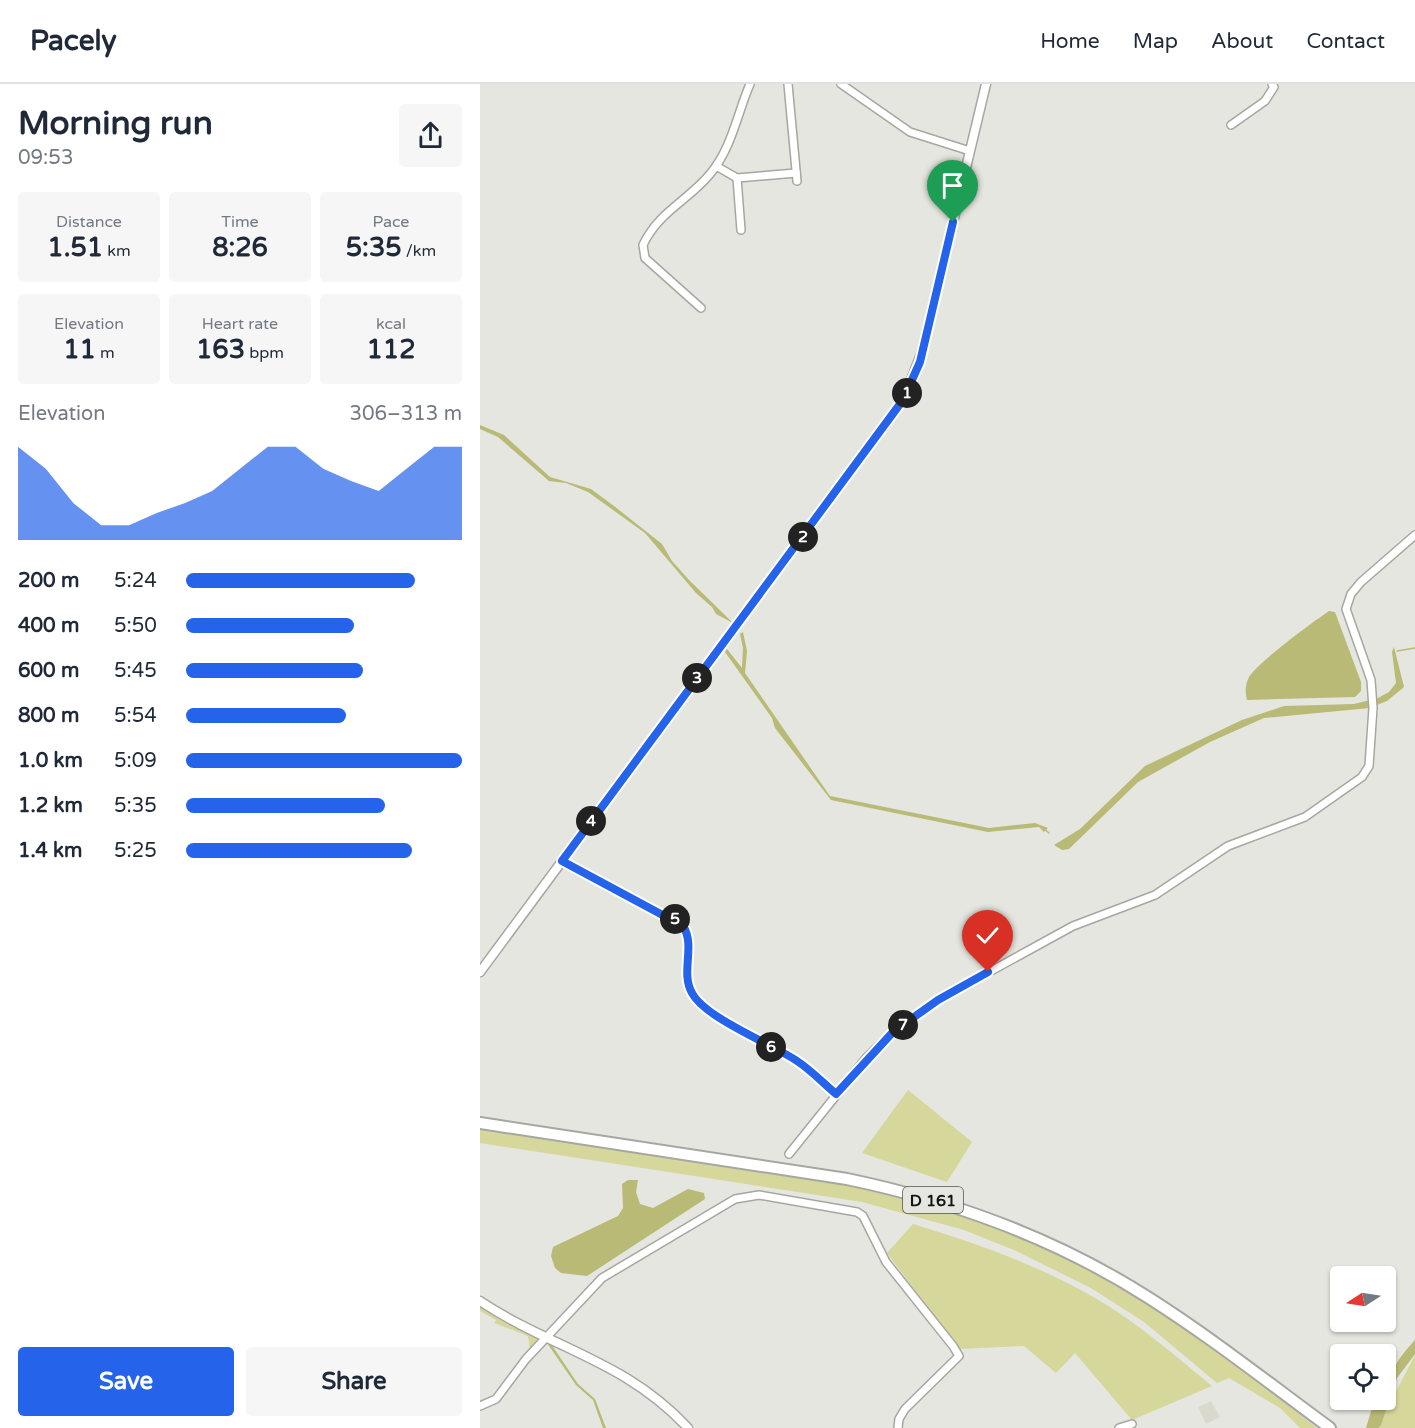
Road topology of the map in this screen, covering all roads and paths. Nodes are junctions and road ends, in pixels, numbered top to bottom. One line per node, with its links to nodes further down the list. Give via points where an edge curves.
1 (750, 84): 8 (street)
2 (788, 84): 9 (street, via 796,177)
3 (841, 84): 7 (street, via 910,132)
4 (986, 84): 7 (street)
5 (1272, 84): 6 (street, via 1274,87 1264,100)
6 (1231, 125)
7 (970, 151): 13 (street, via 922,352 908,391)
8 (716, 166): 9 (street); 11 (street, via 651,229 642,249 649,262)
9 (737, 178): 10 (street)
10 (741, 230)
11 (701, 308)
12 (1415, 535): 15 (street, via 1361,582 1346,609 1371,680 1369,766 1362,777 1305,817 1228,846 1155,895 1073,926 938,1000 893,1032)
13 (562, 861): 14 (street); 15 (street, via 683,926 689,941 687,978 701,1004 763,1044 800,1062)
14 (482, 966)
15 (836, 1094): 17 (street)
16 (480, 1123): 25 (main road, D 161, via 837,1177 896,1189 969,1211 1047,1243 1148,1296)
17 (789, 1154)
18 (480, 1301): 19 (street)
19 (546, 1336): 20 (street, via 496,1399); 22 (street, via 632,1380); 23 (street, via 602,1278 735,1198 759,1195 857,1212 886,1262 959,1356 905,1409)
20 (480, 1406)
21 (1132, 1424): 24 (street)
22 (688, 1428)
23 (898, 1428)
24 (1119, 1428)
25 (1330, 1428)

